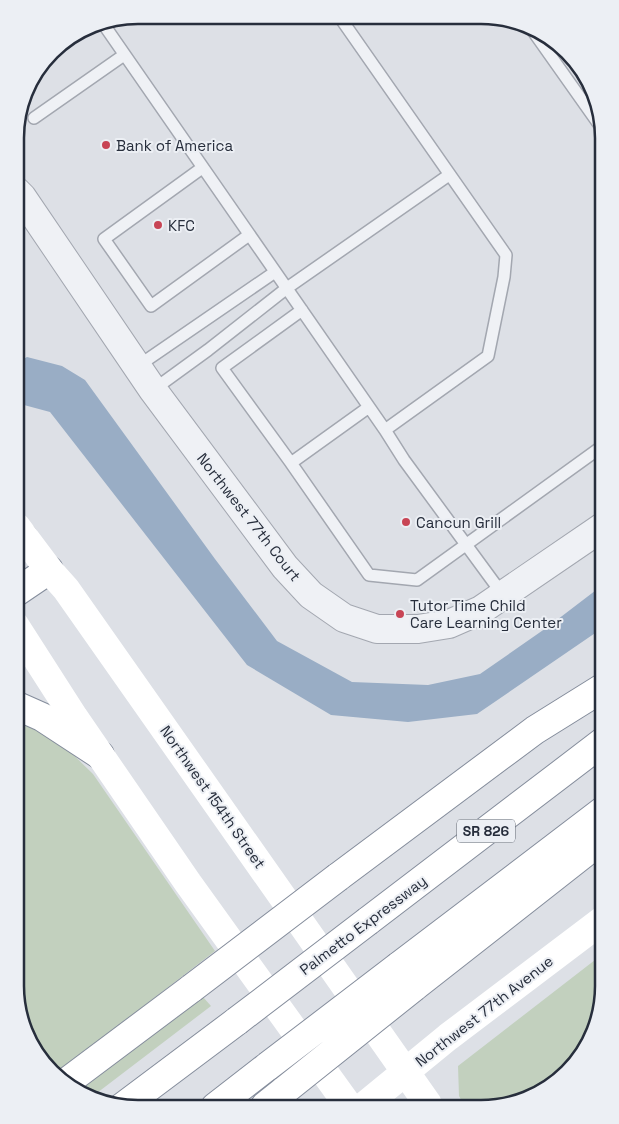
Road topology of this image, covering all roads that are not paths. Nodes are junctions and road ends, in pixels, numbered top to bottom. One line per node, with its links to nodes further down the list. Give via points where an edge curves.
1 (345, 24): 8 (lane)
2 (106, 28): 4 (lane)
3 (540, 41): 5 (lane)
4 (124, 55): 6 (lane); 7 (lane)
5 (593, 116)
6 (34, 118)
7 (202, 168): 10 (lane); 10 (lane, via 104,239 152,306)
8 (449, 175): 12 (lane); 19 (lane, via 506,255 488,356)
9 (24, 200): 15 (street, Northwest 77th Court)
10 (249, 235): 11 (lane)
11 (275, 272): 12 (lane); 15 (lane)
12 (287, 288): 13 (lane); 14 (lane)
13 (302, 310): 16 (lane); 18 (lane)
14 (208, 350): 16 (lane); 17 (lane)
15 (138, 366): 17 (street, Northwest 77th Court)
16 (222, 368): 21 (lane)
17 (154, 390): 27 (street, Northwest 77th Court, via 285,567 311,595 344,618 377,629 418,629 449,624 481,610)
18 (369, 407): 19 (lane); 21 (lane)
19 (385, 430): 24 (lane)
20 (595, 451): 24 (lane)
21 (291, 463): 24 (lane, via 369,575 417,580)
22 (595, 532): 27 (street, Northwest 77th Court)
23 (24, 542): 25 (main road, Northwest 154th Street)
24 (466, 544): 27 (lane)
25 (49, 570): 26 (main road); 37 (main road, Northwest 154th Street, via 66,589)
26 (24, 587)
27 (503, 595)
28 (24, 640): 32 (main road)
29 (595, 693): 38 (main road, bridge, via 535,730)
30 (24, 709): 32 (main road)
31 (595, 749): 40 (main road, Palmetto Expressway / SR 826, bridge)
32 (100, 755): 42 (main road, via 235,950)
33 (595, 818): 36 (main road)
34 (595, 844): 36 (main road)
35 (595, 926): 37 (main road, Northwest 77th Avenue)
36 (407, 976): 39 (main road, bridge); 41 (main road, bridge, via 268,1066)
37 (405, 1072): 43 (main road, Northwest 77th Avenue); 44 (main road, Northwest 154th Street)
38 (71, 1079)
39 (275, 1098)
40 (132, 1100)
41 (224, 1100)
42 (344, 1100)
43 (370, 1100)
44 (425, 1100)

